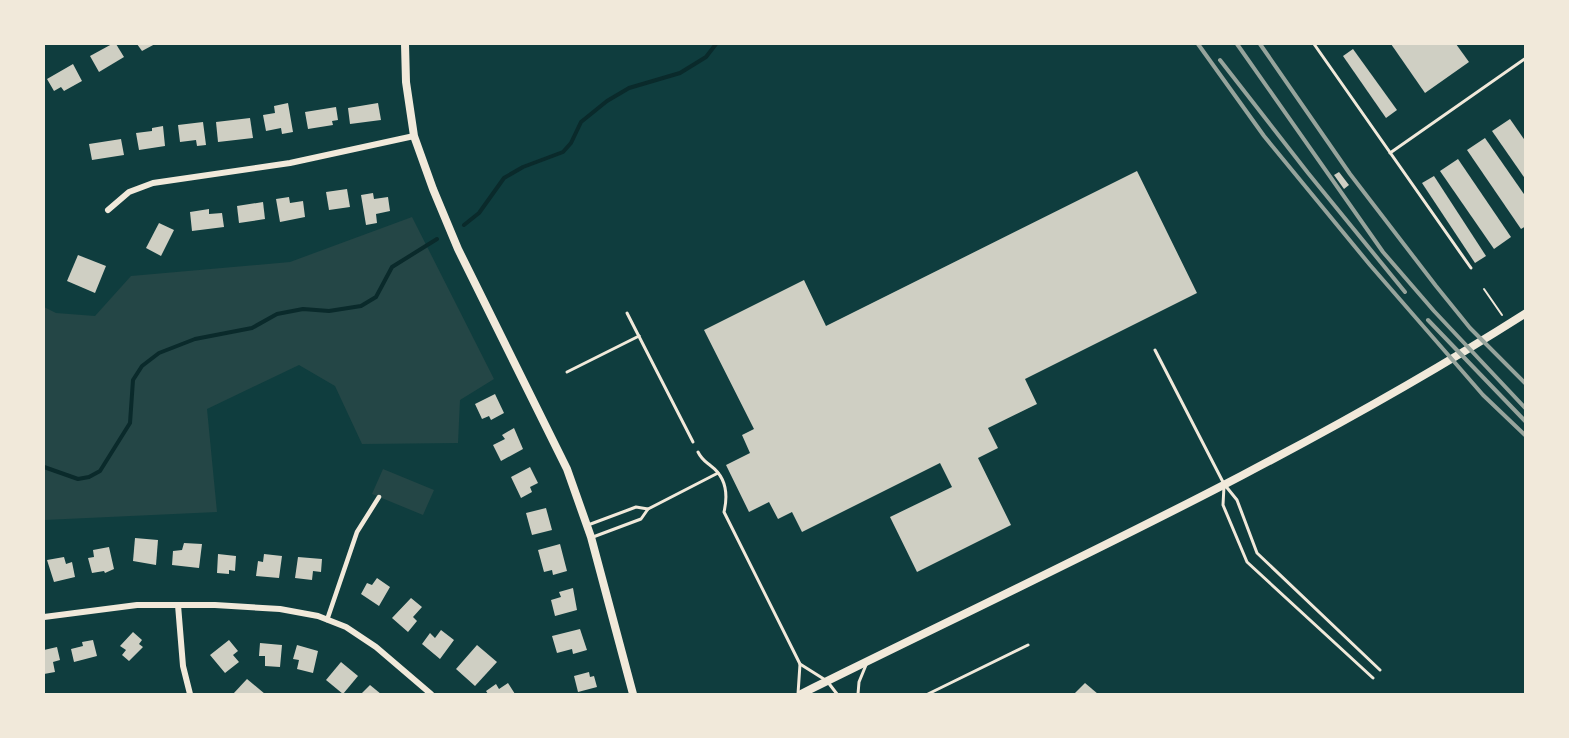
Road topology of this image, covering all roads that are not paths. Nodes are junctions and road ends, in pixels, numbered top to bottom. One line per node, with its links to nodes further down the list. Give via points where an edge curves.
1 (405, 44): 4 (main road)
2 (1314, 44): 5 (lane)
3 (1526, 58): 5 (lane)
4 (414, 135): 6 (street, via 290,162 153,183 129,192); 19 (main road, via 458,249 562,459)
5 (1390, 153): 7 (lane)
6 (108, 210)
7 (1471, 268)
8 (627, 313): 10 (lane)
9 (1526, 313): 16 (street, via 1337,426)
10 (639, 336): 12 (lane); 13 (lane)
11 (1155, 350): 16 (lane)
12 (567, 372)
13 (693, 442)
14 (698, 452): 15 (lane, via 702,461)
15 (718, 473): 18 (lane); 26 (lane, via 726,488 724,512)
16 (1224, 484): 25 (street); 27 (lane, via 1237,500 1257,553); 28 (lane, via 1223,505 1247,562)
17 (379, 497): 23 (street, via 357,532)
18 (648, 509): 19 (lane, via 636,507); 20 (lane, via 641,519)
19 (588, 525): 20 (main road)
20 (591, 537): 32 (main road)
21 (178, 605): 22 (street, via 137,604); 23 (street, via 280,609); 30 (street, via 183,666)
22 (44, 617)
23 (327, 620): 31 (street, via 346,627 376,647)
24 (1028, 645): 36 (lane)
25 (867, 662): 29 (street); 35 (lane)
26 (800, 664): 29 (lane); 33 (lane)
27 (1380, 670)
28 (1373, 678)
29 (827, 681): 33 (street); 34 (lane)
30 (190, 694)
31 (431, 694)
32 (633, 694)
33 (800, 694)
34 (837, 694)
35 (858, 694)
36 (928, 694)

